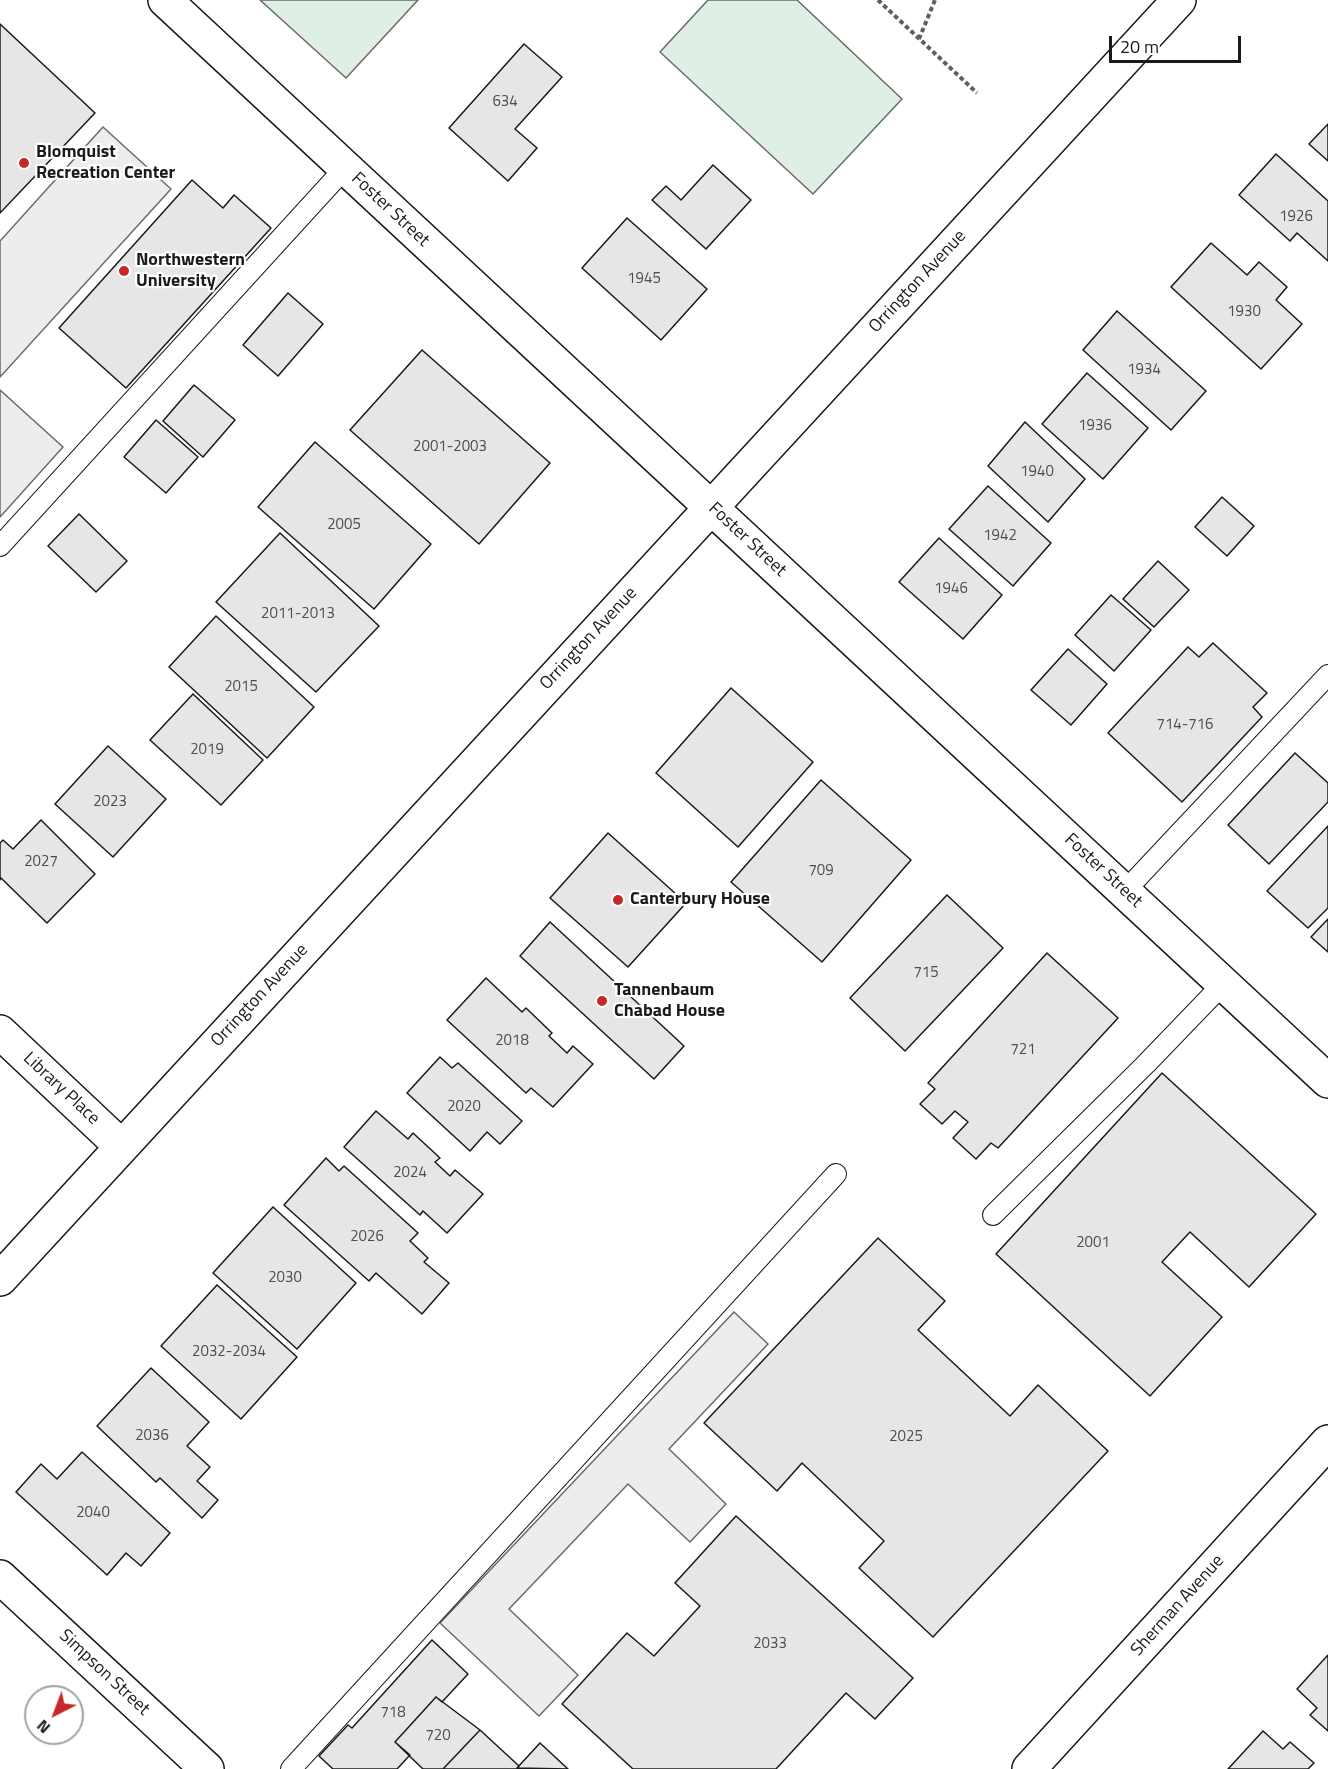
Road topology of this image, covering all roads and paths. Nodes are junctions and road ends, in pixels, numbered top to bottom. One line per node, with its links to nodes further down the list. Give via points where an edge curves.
1 (165, 0): 7 (street, Foster Street)
2 (878, 0): 5 (path)
3 (935, 0): 5 (path)
4 (1179, 0): 8 (street, Orrington Avenue)
5 (919, 39): 6 (path)
6 (977, 93)
7 (345, 168): 8 (street, Foster Street); 9 (lane)
8 (710, 506): 11 (street, Foster Street); 15 (street, Orrington Avenue)
9 (0, 546)
10 (1328, 675): 11 (lane)
11 (1125, 891): 12 (street, Foster Street)
12 (1224, 983): 14 (street, Foster Street); 17 (lane)
13 (0, 1032): 15 (street, Library Place)
14 (1328, 1081)
15 (122, 1146): 18 (street, Orrington Avenue)
16 (836, 1174): 22 (lane)
17 (993, 1215)
18 (0, 1279)
19 (1328, 1442): 23 (street, Sherman Avenue)
20 (0, 1577): 21 (street, Simpson Street)
21 (207, 1769)
22 (291, 1769)
23 (1029, 1769)

